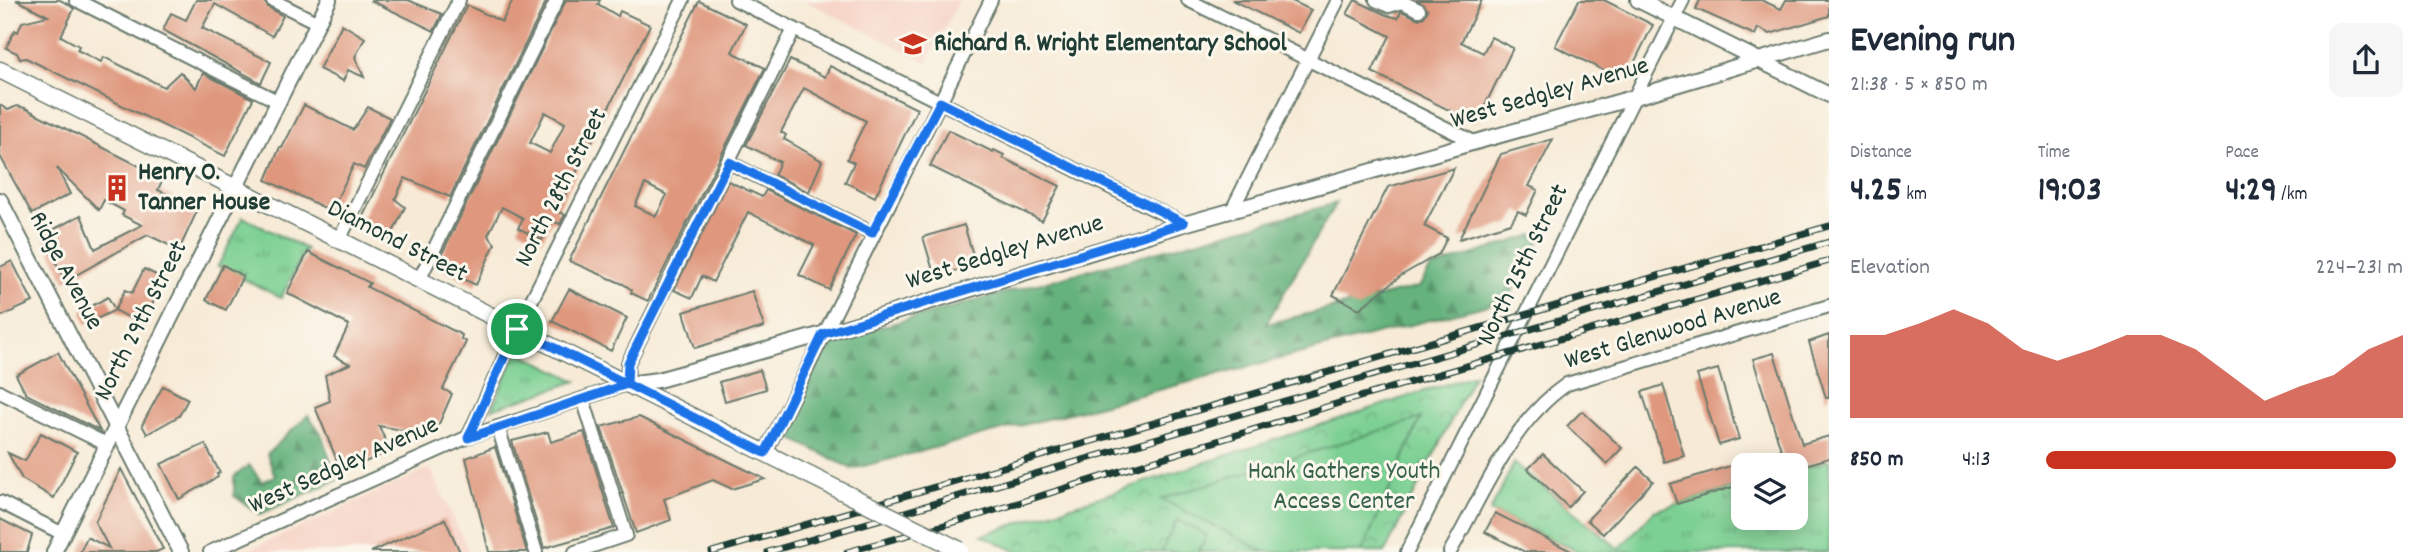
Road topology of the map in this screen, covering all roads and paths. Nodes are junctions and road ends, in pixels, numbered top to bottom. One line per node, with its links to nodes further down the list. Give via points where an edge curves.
1 (76, 0): 24 (street)
2 (272, 0): 16 (street)
3 (329, 0): 16 (street, North 29th Street)
4 (458, 0): 33 (street)
5 (557, 0): 34 (street)
6 (683, 0): 36 (street, North 28th Street)
7 (736, 0): 17 (street)
8 (991, 0): 25 (street)
9 (1188, 0): 20 (street)
10 (1338, 0): 20 (street)
11 (1376, 0): 14 (street, via 1389,6 1402,2)
12 (1638, 0): 15 (street)
13 (1683, 0): 15 (street, North 25th Street)
14 (1419, 10)
15 (1674, 18): 19 (street); 23 (street, North 25th Street)
16 (318, 23): 24 (street, North 29th Street)
17 (794, 29): 25 (street); 27 (street)
18 (1829, 39): 19 (street, West Sedgley Avenue)
19 (1757, 59): 22 (street); 23 (street, West Sedgley Avenue)
20 (1308, 60): 26 (street); 30 (street)
21 (0, 71): 28 (main road, Diamond Street)
22 (1829, 95)
23 (1632, 98): 26 (street, West Sedgley Avenue); 54 (street, North 25th Street)
24 (279, 102): 28 (street, North 29th Street)
25 (940, 102): 31 (street); 32 (street)
26 (1472, 141): 30 (street, West Sedgley Avenue)
27 (729, 162): 32 (street); 38 (street, via 628,363)
28 (236, 188): 33 (main road, Diamond Street); 41 (street, North 29th Street)
29 (0, 200): 41 (street, Ridge Avenue)
30 (1232, 211): 31 (street, West Sedgley Avenue)
31 (1184, 223): 37 (street, West Sedgley Avenue)
32 (872, 233): 37 (street)
33 (339, 240): 34 (main road, Diamond Street)
34 (419, 280): 36 (main road, Diamond Street)
35 (1829, 306): 55 (street, West Glenwood Avenue, via 1567,384 1524,422)
36 (517, 329): 38 (main road, Diamond Street); 43 (street, North 28th Street)
37 (823, 334): 38 (street, West Sedgley Avenue, via 658,380); 45 (street)
38 (627, 384): 40 (street, West Sedgley Avenue); 45 (main road, Diamond Street)
39 (0, 392): 44 (street)
40 (583, 399): 42 (street, West Sedgley Avenue); 53 (street, via 626,536)
41 (118, 425): 44 (street, North 29th Street); 50 (street, Ridge Avenue)
42 (498, 427): 43 (street, West Sedgley Avenue); 52 (street)
43 (468, 438): 51 (street, West Sedgley Avenue)
44 (108, 445): 47 (street, North 29th Street)
45 (765, 453): 48 (main road, Diamond Street, bridge)
46 (0, 502): 47 (street)
47 (63, 534): 49 (street, North 29th Street)
48 (962, 551)
49 (54, 552)
50 (181, 552)
51 (210, 552)
52 (536, 552)
53 (575, 552)
54 (1407, 552)
55 (1450, 552)

